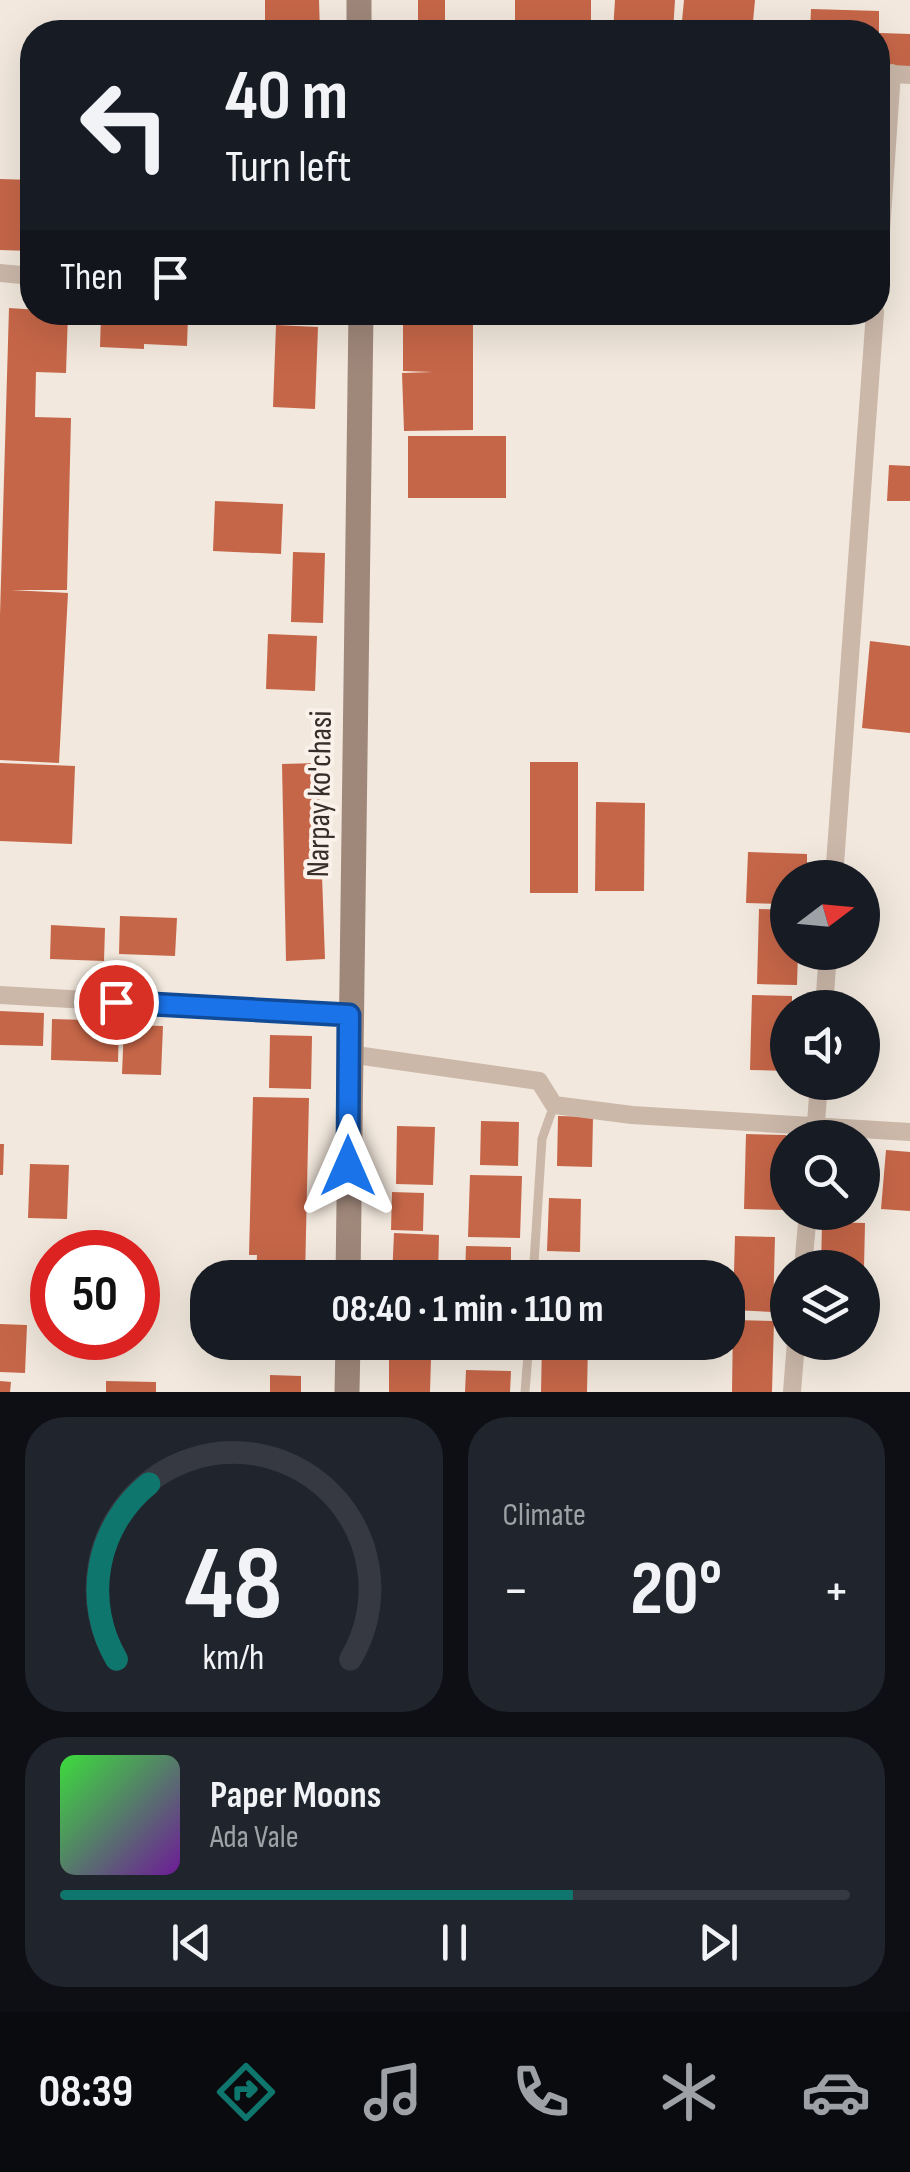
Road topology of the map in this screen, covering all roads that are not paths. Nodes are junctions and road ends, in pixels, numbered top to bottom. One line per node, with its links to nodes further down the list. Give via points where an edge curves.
1 (893, 74): 2 (street)
2 (890, 114)
3 (361, 325): 7 (main road, Narpay ko'chasi)
4 (874, 325): 5 (street)
5 (835, 860)
6 (0, 995): 7 (street)
7 (349, 1015): 8 (main road, Narpay ko'chasi)
8 (349, 1054): 9 (street, via 539,1081); 13 (main road, Narpay ko'chasi)
9 (554, 1105): 10 (street); 14 (lane, via 542,1139)
10 (770, 1128)
11 (880, 1132): 12 (street)
12 (910, 1132)
13 (348, 1260)
14 (534, 1260)
15 (348, 1360): 18 (main road)
16 (528, 1360): 19 (lane)
17 (795, 1360): 20 (street)
18 (348, 1392)
19 (526, 1392)
20 (792, 1392)

